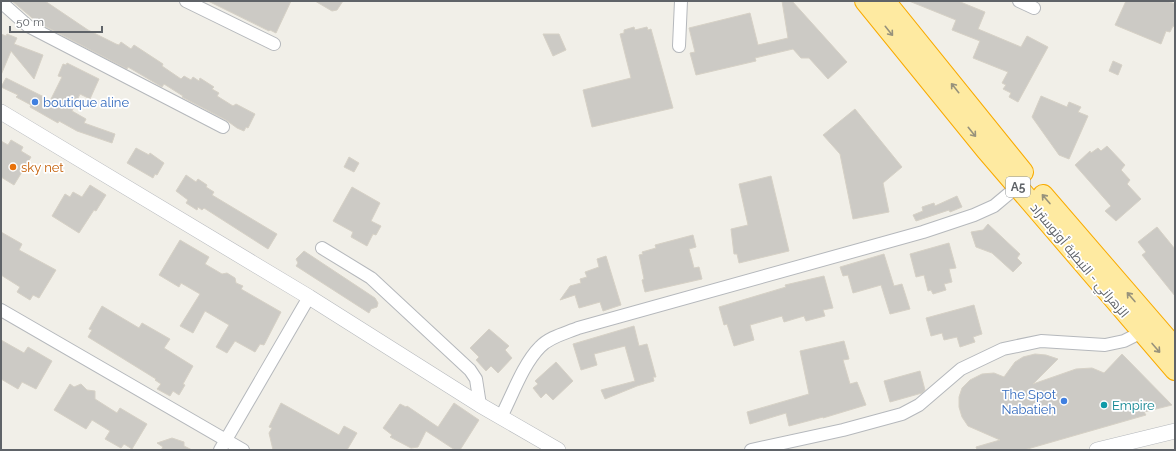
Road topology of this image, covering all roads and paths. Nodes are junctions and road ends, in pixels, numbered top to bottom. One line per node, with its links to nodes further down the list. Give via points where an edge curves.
1 (186, 1): 8 (street)
2 (681, 1): 9 (street)
3 (865, 1): 12 (highway, الزهراني - النبطية أوتوستراد / A5, one-way to 12)
4 (885, 1): 17 (highway, الزهراني - النبطية أوتوستراد / A5, one-way to 4, via 1014,161)
5 (1019, 1): 7 (street)
6 (1, 2): 11 (street, via 28,26)
7 (1034, 8)
8 (274, 44)
9 (680, 46)
10 (1, 112): 14 (street)
11 (224, 127)
12 (1018, 186): 16 (highway, الزهراني - النبطية أوتوستراد / A5); 20 (street, via 994,206 923,232 586,326 556,337 540,346 532,357)
13 (322, 248): 19 (street, via 371,278 470,370 476,379)
14 (309, 297): 19 (street); 22 (street)
15 (1, 310): 22 (street)
16 (1142, 332): 18 (highway, الزهراني - النبطية أوتوستراد / A5, one-way to 18); 26 (street, via 1124,341 1105,345 1041,341 1003,349 961,369 919,405 902,414)
17 (1175, 348)
18 (1175, 370)
19 (480, 404): 20 (street)
20 (502, 417): 25 (street)
21 (1175, 431): 27 (street)
22 (226, 439): 23 (street); 24 (street)
23 (220, 450)
24 (243, 450)
25 (558, 450)
26 (751, 450)
27 (1097, 450)

